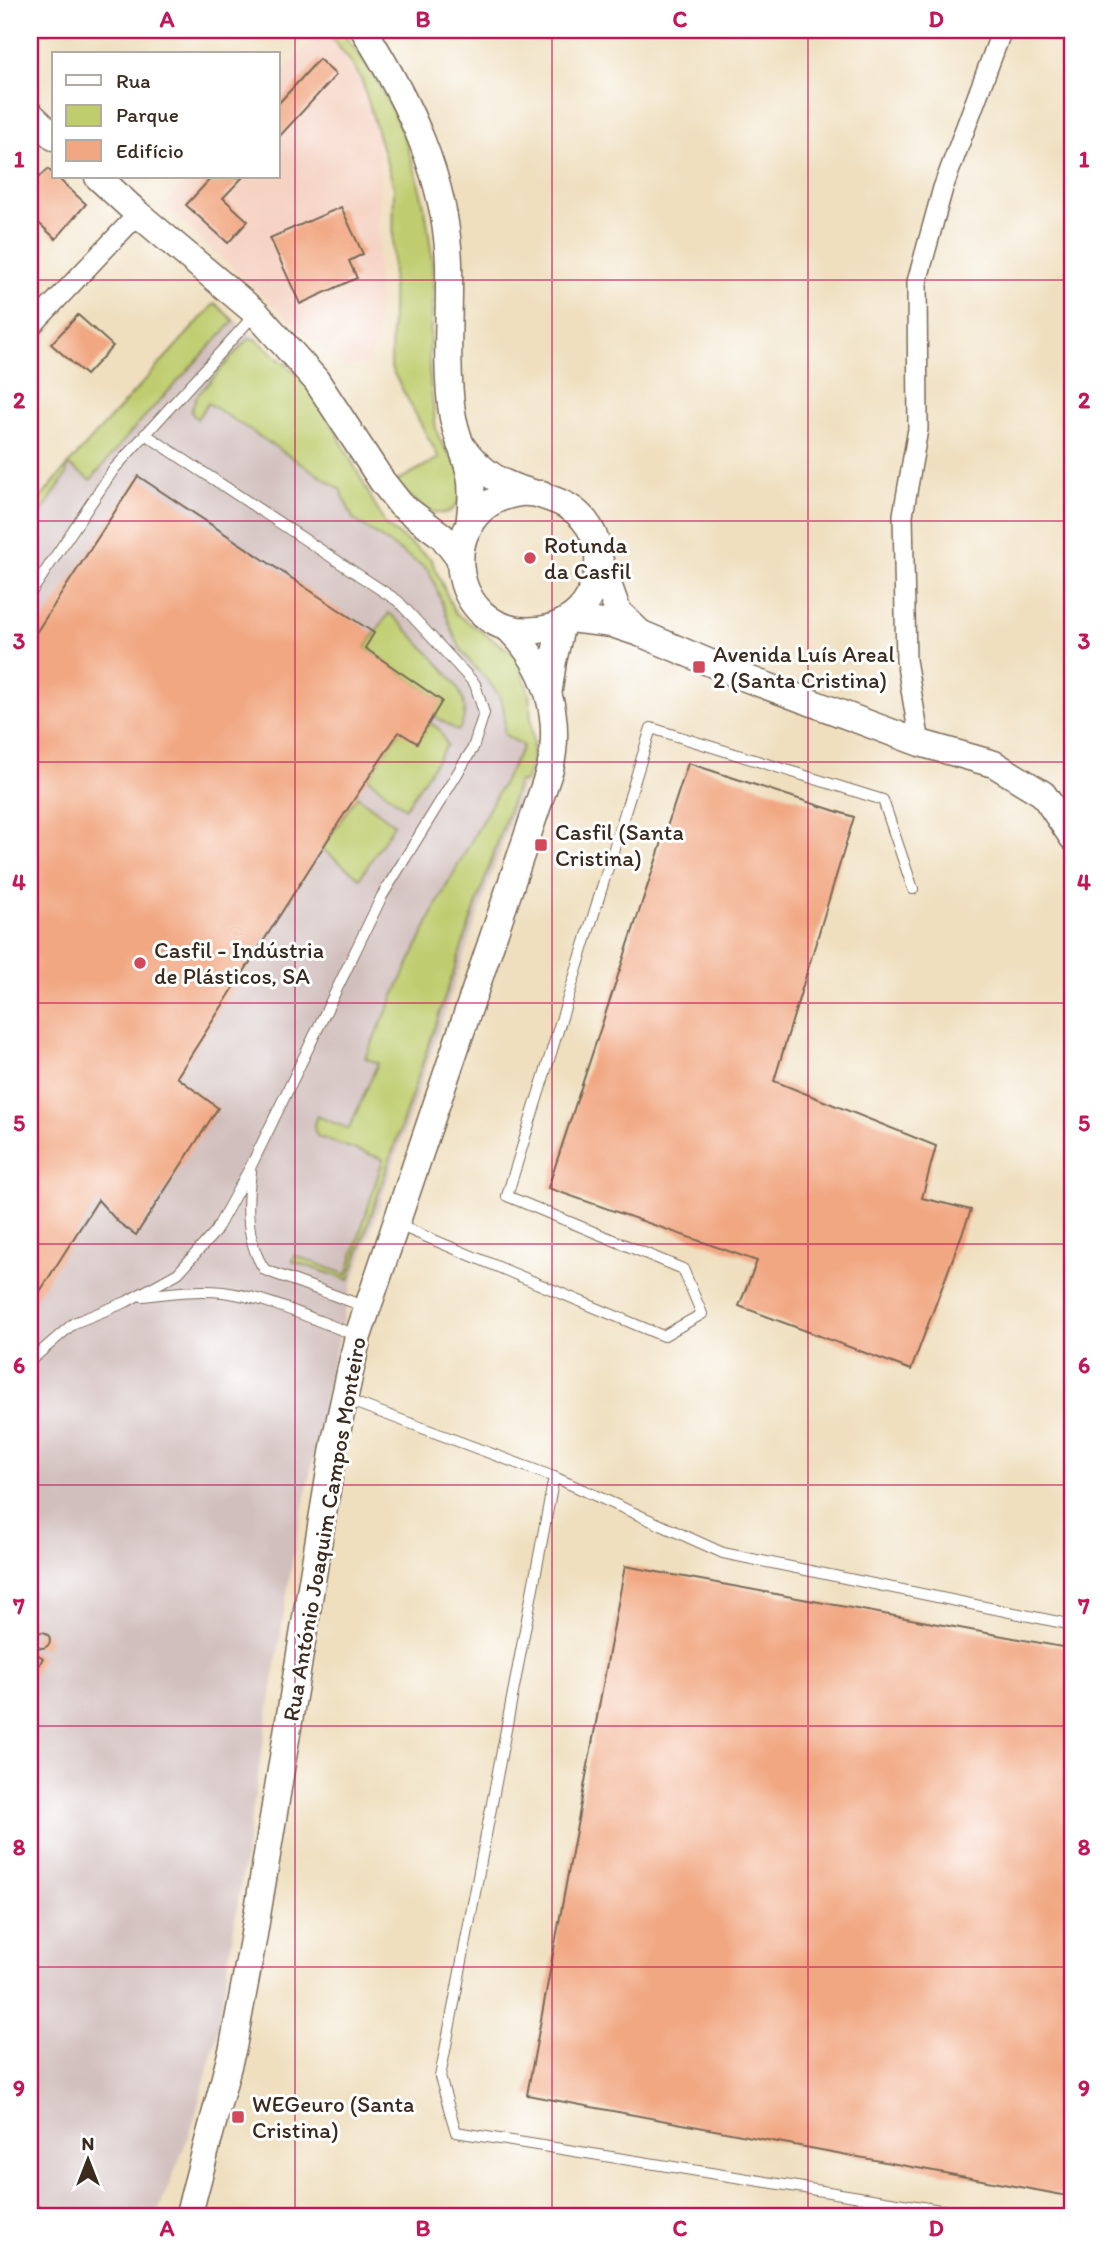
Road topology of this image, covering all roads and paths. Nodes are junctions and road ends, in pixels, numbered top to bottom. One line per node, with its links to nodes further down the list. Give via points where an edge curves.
1 (364, 30): 10 (street, via 417,125 438,186 449,260 452,414)
2 (1002, 30): 20 (street, via 943,188 917,282 918,429 903,515 906,660)
3 (30, 114): 4 (street)
4 (52, 135)
5 (99, 178): 6 (street)
6 (138, 214): 7 (street); 8 (street)
7 (256, 313): 9 (lane); 14 (street, via 316,380 401,505 442,536)
8 (30, 328)
9 (145, 434): 15 (lane, via 114,469); 23 (lane, via 398,601 475,684 484,713 473,748 382,896)
10 (460, 444): 11 (street, via 496,478); 12 (street, via 472,492)
11 (542, 494): 12 (street, via 520,493 500,499 482,510); 13 (street, via 563,501 581,516 593,535)
12 (468, 527): 14 (street)
13 (598, 557): 16 (street, via 592,592); 18 (street, via 618,612)
14 (459, 558): 17 (street, via 462,581 472,602 488,619)
15 (30, 594)
16 (566, 621): 17 (street, via 536,631); 18 (street, via 612,624); 19 (street, Rua António Joaquim Campos Monteiro, via 553,661)
17 (509, 629): 19 (street, Rua António Joaquim Campos Monteiro, via 536,660)
18 (642, 634): 20 (street)
19 (549, 694): 24 (street, Rua António Joaquim Campos Monteiro, via 555,735 550,769)
20 (920, 743): 21 (street, via 994,764 1043,794)
21 (1073, 838)
22 (914, 889): 24 (lane, via 883,800 651,728 506,1196 683,1269 702,1314 663,1336)
23 (252, 1164): 25 (lane, via 215,1232 178,1273); 26 (lane, via 250,1231 257,1259 265,1270)
24 (394, 1223): 26 (street, Rua António Joaquim Campos Monteiro)
25 (135, 1296): 27 (lane, via 222,1292 255,1298); 28 (lane, via 74,1323)
26 (366, 1307): 27 (street, Rua António Joaquim Campos Monteiro)
27 (358, 1336): 29 (street, Rua António Joaquim Campos Monteiro)
28 (30, 1361)
29 (344, 1399): 30 (lane); 34 (street, Rua António Joaquim Campos Monteiro, via 235,2034)
30 (554, 1477): 31 (lane, via 723,1553); 35 (lane, via 440,2077 456,2132)
31 (1073, 1625)
32 (30, 2207): 33 (lane)
33 (46, 2217)
34 (188, 2217)
35 (984, 2217)

